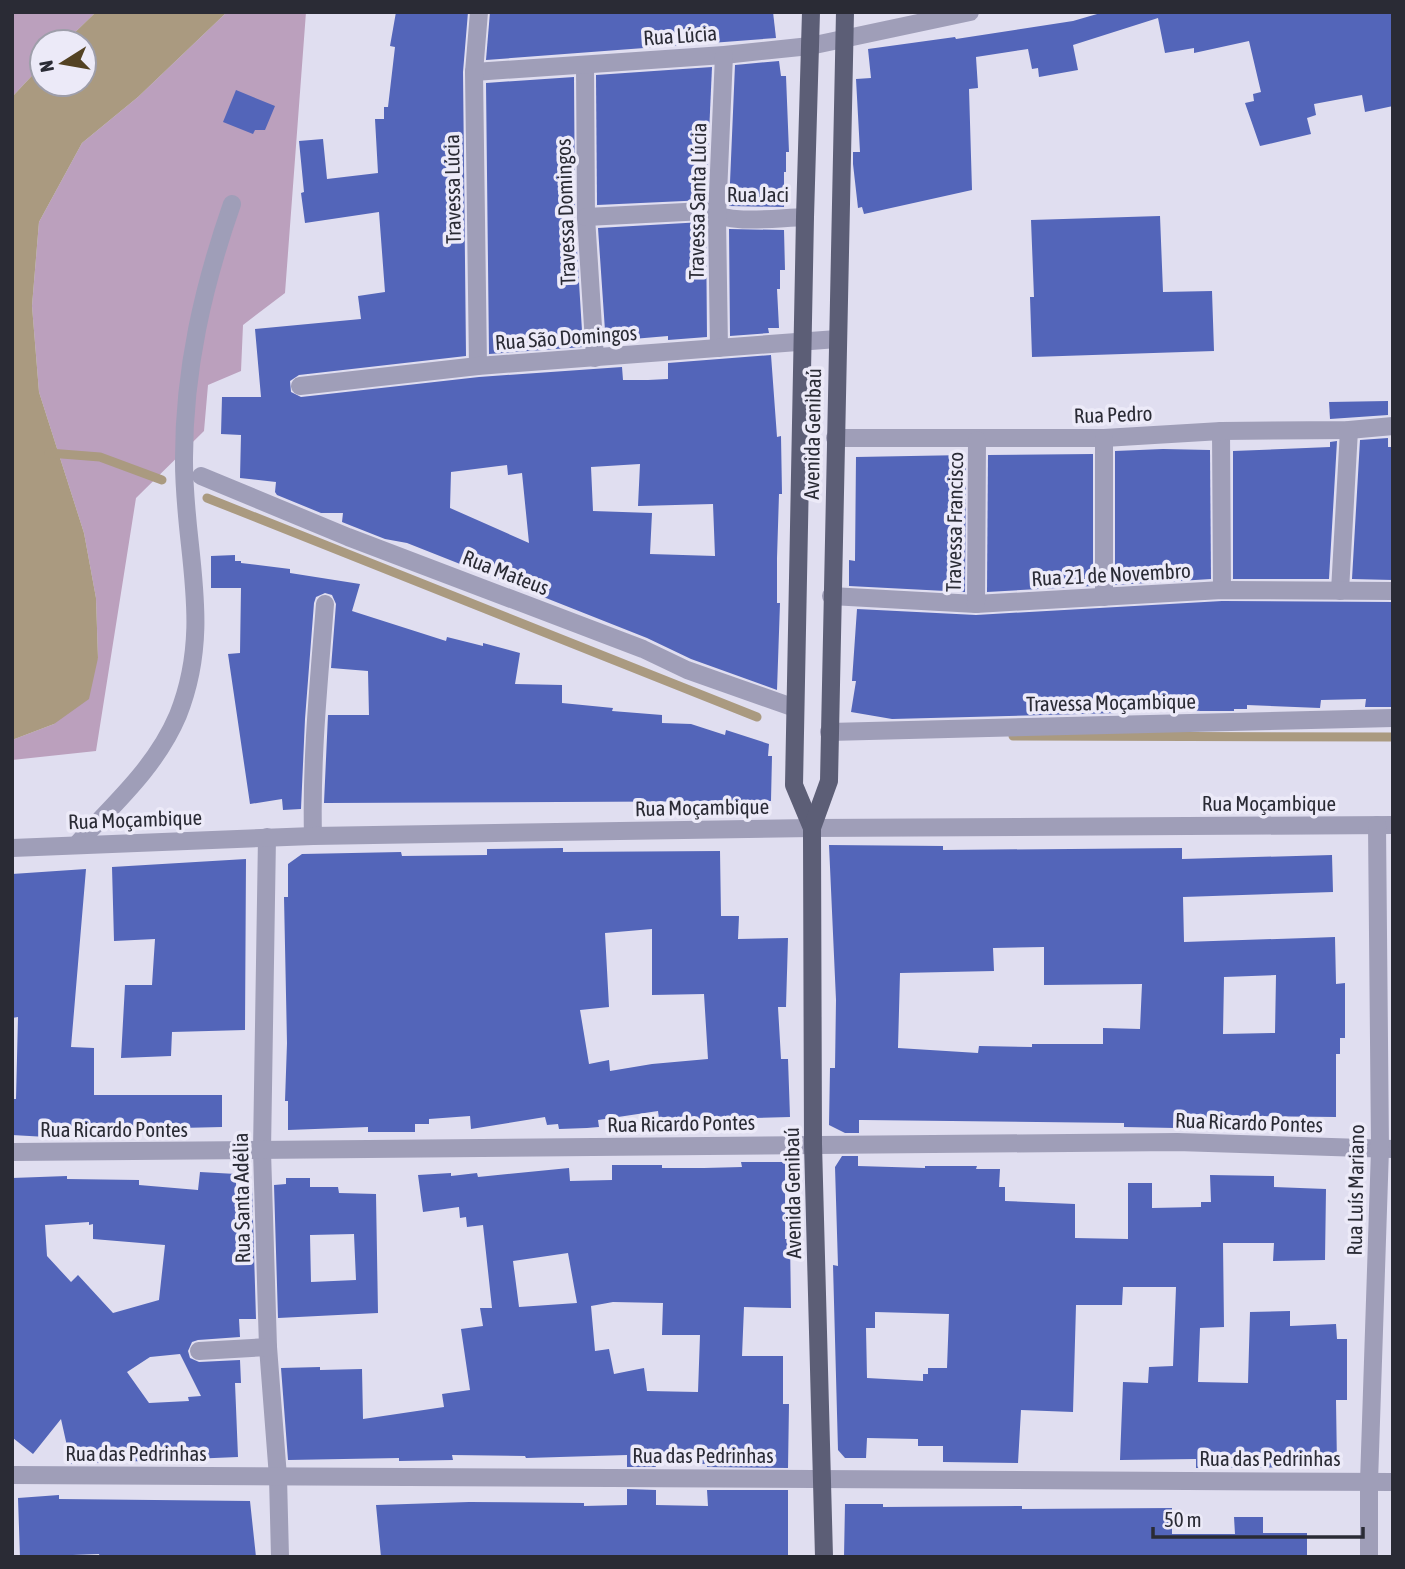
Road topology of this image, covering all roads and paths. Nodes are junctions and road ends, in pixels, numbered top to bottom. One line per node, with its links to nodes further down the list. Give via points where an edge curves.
1 (479, 12): 9 (street, Travessa Lúcia)
2 (811, 12): 6 (main road, Avenida Genibaú)
3 (845, 12): 5 (main road, Avenida Genibaú)
4 (970, 12): 5 (street, Rua Lúcia)
5 (844, 38): 6 (street, Rua Lúcia); 14 (main road, Avenida Genibaú)
6 (810, 46): 7 (street, Rua Lúcia); 13 (main road, Avenida Genibaú)
7 (724, 55): 8 (street, Rua Lúcia); 12 (street, Travessa Santa Lúcia)
8 (584, 65): 9 (street, Rua Lúcia); 11 (street, Travessa Domingos)
9 (474, 72): 18 (street, Travessa Lúcia)
10 (232, 204): 41 (street, via 201,305 186,410 185,508 197,620 188,684 178,715 149,766)
11 (586, 217): 12 (street, Rua Jaci, via 705,211); 17 (street, Travessa Domingos)
12 (717, 217): 13 (street, Rua Jaci); 16 (street, Travessa Santa Lúcia)
13 (805, 217): 15 (main road, Avenida Genibaú)
14 (836, 339): 15 (street, Rua São Domingos); 23 (main road, Avenida Genibaú)
15 (802, 342): 16 (street, Rua São Domingos); 34 (main road, Avenida Genibaú)
16 (719, 348): 17 (street, Rua São Domingos)
17 (595, 358): 18 (street, Rua São Domingos)
18 (478, 366): 19 (street, Rua São Domingos)
19 (300, 386)
20 (1393, 426): 21 (street, Rua Pedro)
21 (1349, 430): 22 (street, Rua Pedro); 28 (street)
22 (1221, 431): 24 (street, Rua Pedro); 27 (street)
23 (835, 438): 25 (street, Rua Pedro); 30 (main road, Avenida Genibaú)
24 (1104, 438): 25 (street, Rua Pedro); 31 (street)
25 (977, 440): 33 (street, Travessa Francisco)
26 (201, 476): 34 (street, Rua Mateus, via 687,670)
27 (1222, 590): 28 (street, Rua 21 de Novembro); 31 (street, Rua 21 de Novembro)
28 (1340, 590): 29 (street, Rua 21 de Novembro)
29 (1393, 592)
30 (831, 596): 33 (street, Rua 21 de Novembro); 36 (main road, Avenida Genibaú)
31 (1104, 597): 33 (street, Rua 21 de Novembro)
32 (326, 604): 39 (street)
33 (976, 604)
34 (795, 708): 38 (main road, Avenida Genibaú, via 794,785)
35 (1393, 718): 36 (street, Travessa Moçambique)
36 (830, 732): 38 (main road, Avenida Genibaú, via 828,781)
37 (1385, 825): 38 (street, Rua Moçambique); 44 (street, Rua Luís Mariano)
38 (812, 828): 39 (street, Rua Moçambique); 43 (main road, Avenida Genibaú)
39 (313, 836): 40 (street, Rua Moçambique)
40 (267, 837): 41 (street, Rua Moçambique); 45 (street, Rua Santa Adélia)
41 (78, 844): 42 (street, Rua Moçambique)
42 (12, 848)
43 (813, 1144): 44 (street, Rua Ricardo Pontes, via 1177,1142); 45 (street, Rua Ricardo Pontes); 51 (main road, Avenida Genibaú)
44 (1386, 1149): 52 (street, Rua Luís Mariano)
45 (262, 1151): 46 (street, Rua Ricardo Pontes); 47 (street, Rua Santa Adélia)
46 (12, 1152)
47 (268, 1347): 48 (street); 50 (street, Rua Santa Adélia)
48 (199, 1351)
49 (12, 1475): 50 (street, Rua das Pedrinhas)
50 (278, 1477): 51 (street, Rua das Pedrinhas); 54 (street, Rua Santa Adélia)
51 (822, 1479): 52 (street, Rua das Pedrinhas); 55 (main road, Avenida Genibaú)
52 (1369, 1482): 53 (street, Rua das Pedrinhas); 56 (street, Rua Luís Mariano)
53 (1393, 1482)
54 (280, 1557)
55 (824, 1557)
56 (1369, 1557)

